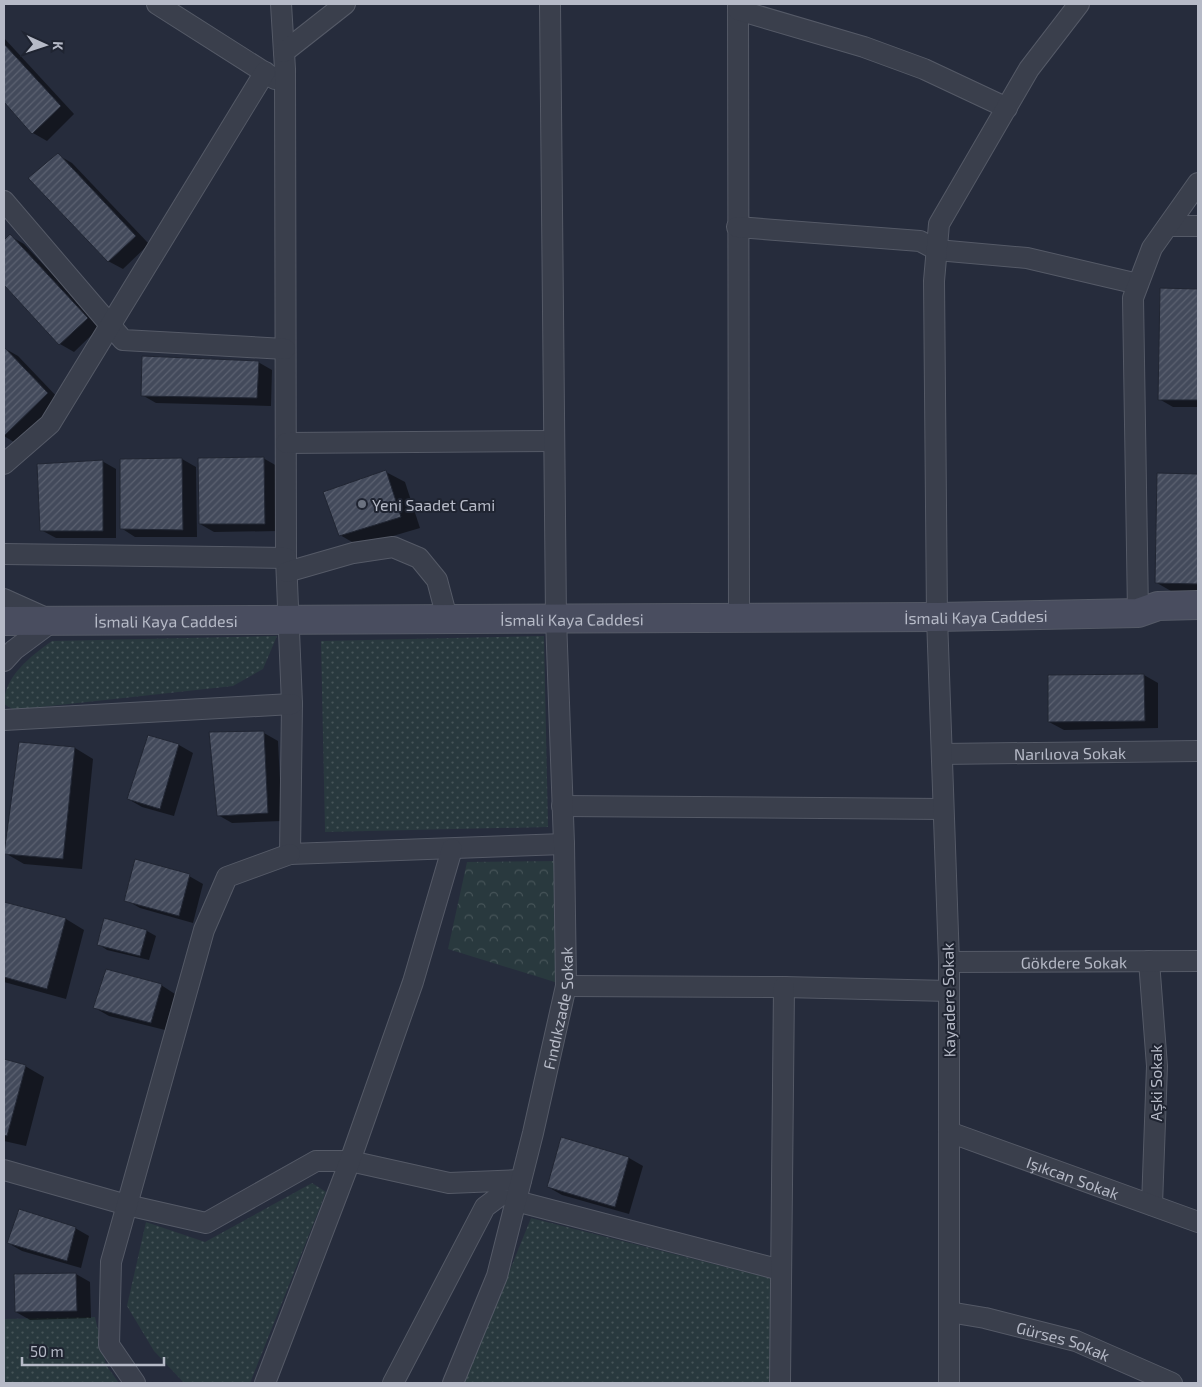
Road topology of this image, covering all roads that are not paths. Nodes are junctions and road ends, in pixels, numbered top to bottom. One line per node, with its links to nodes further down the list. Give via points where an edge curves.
1 (156, 4): 8 (street)
2 (281, 4): 7 (street)
3 (345, 4): 7 (street)
4 (550, 4): 20 (street, Fındıkzade Sokak)
5 (1079, 4): 10 (street, Kayadere Sokak, via 1029,69)
6 (738, 7): 10 (street, via 864,47); 13 (street)
7 (284, 52): 9 (street)
8 (265, 72): 9 (street); 18 (street)
9 (285, 85): 19 (street)
10 (1007, 108): 16 (street, Kayadere Sokak, via 939,224)
11 (1198, 183): 14 (street)
12 (4, 201): 18 (street)
13 (737, 226): 16 (street, via 920,241); 28 (street)
14 (1168, 226): 15 (street); 17 (street, via 1152,248)
15 (1198, 226)
16 (937, 250): 17 (street, via 1027,258); 29 (street, Kayadere Sokak, via 934,281)
17 (1138, 284): 27 (street, via 1132,298)
18 (112, 324): 19 (street, via 123,340); 22 (street, via 50,424)
19 (285, 349): 21 (street)
20 (554, 441): 21 (street); 31 (street, Fındıkzade Sokak)
21 (286, 443): 24 (street)
22 (4, 464)
23 (4, 554): 24 (street)
24 (286, 565): 30 (street, via 393,547 419,558 437,580); 32 (street)
25 (4, 599): 34 (street)
26 (1198, 605): 27 (street, İsmali Kaya Caddesi, via 1158,606)
27 (1138, 613): 29 (street, İsmali Kaya Caddesi); 35 (street, İsmali Kaya Caddesi, via 1158,623)
28 (739, 617): 29 (street, İsmali Kaya Caddesi); 31 (street, İsmali Kaya Caddesi)
29 (937, 617): 40 (street, Kayadere Sokak)
30 (447, 618): 31 (street, İsmali Kaya Caddesi); 32 (street, İsmali Kaya Caddesi)
31 (556, 618): 41 (street, Fındıkzade Sokak)
32 (287, 619): 34 (street, İsmali Kaya Caddesi); 37 (street)
33 (4, 621): 34 (street, İsmali Kaya Caddesi)
34 (53, 621): 36 (street)
35 (1198, 622)
36 (4, 661)
37 (292, 704): 38 (street); 45 (street)
38 (4, 720)
39 (1198, 752): 40 (street, Narılıova Sokak)
40 (942, 754): 42 (street, Kayadere Sokak)
41 (562, 806): 42 (street); 43 (street, Fındıkzade Sokak)
42 (944, 809): 48 (street, Kayadere Sokak)
43 (564, 844): 44 (street); 49 (street, Fındıkzade Sokak)
44 (452, 849): 45 (street); 53 (street, via 413,982)
45 (290, 854): 57 (street, via 227,877 204,930)
46 (1149, 961): 47 (street, Gökdere Sokak); 48 (street, Gökdere Sokak); 58 (street, Aşki Sokak, via 1157,1066)
47 (1198, 961)
48 (948, 962): 51 (street, Kayadere Sokak)
49 (566, 986): 50 (street); 55 (street, Fındıkzade Sokak)
50 (784, 987): 51 (street); 60 (street)
51 (949, 991): 52 (street, Kayadere Sokak)
52 (949, 1132): 58 (street, Işıkcan Sokak); 61 (street, Kayadere Sokak)
53 (350, 1161): 55 (street, via 449,1183); 57 (street, via 316,1161 206,1223); 63 (street)
54 (4, 1170): 57 (street)
55 (521, 1180): 56 (street, Fındıkzade Sokak); 64 (street, via 486,1207)
56 (516, 1202): 60 (street); 65 (street, Fındıkzade Sokak, via 497,1276)
57 (127, 1204): 62 (street, via 111,1262 109,1345)
58 (1152, 1205): 59 (street, Işıkcan Sokak)
59 (1198, 1222)
60 (781, 1270): 66 (street)
61 (949, 1312): 67 (street, Kayadere Sokak); 68 (street, Gürses Sokak, via 1076,1341)
62 (135, 1383)
63 (265, 1383)
64 (392, 1383)
65 (453, 1383)
66 (780, 1383)
67 (949, 1383)
68 (1172, 1383)

